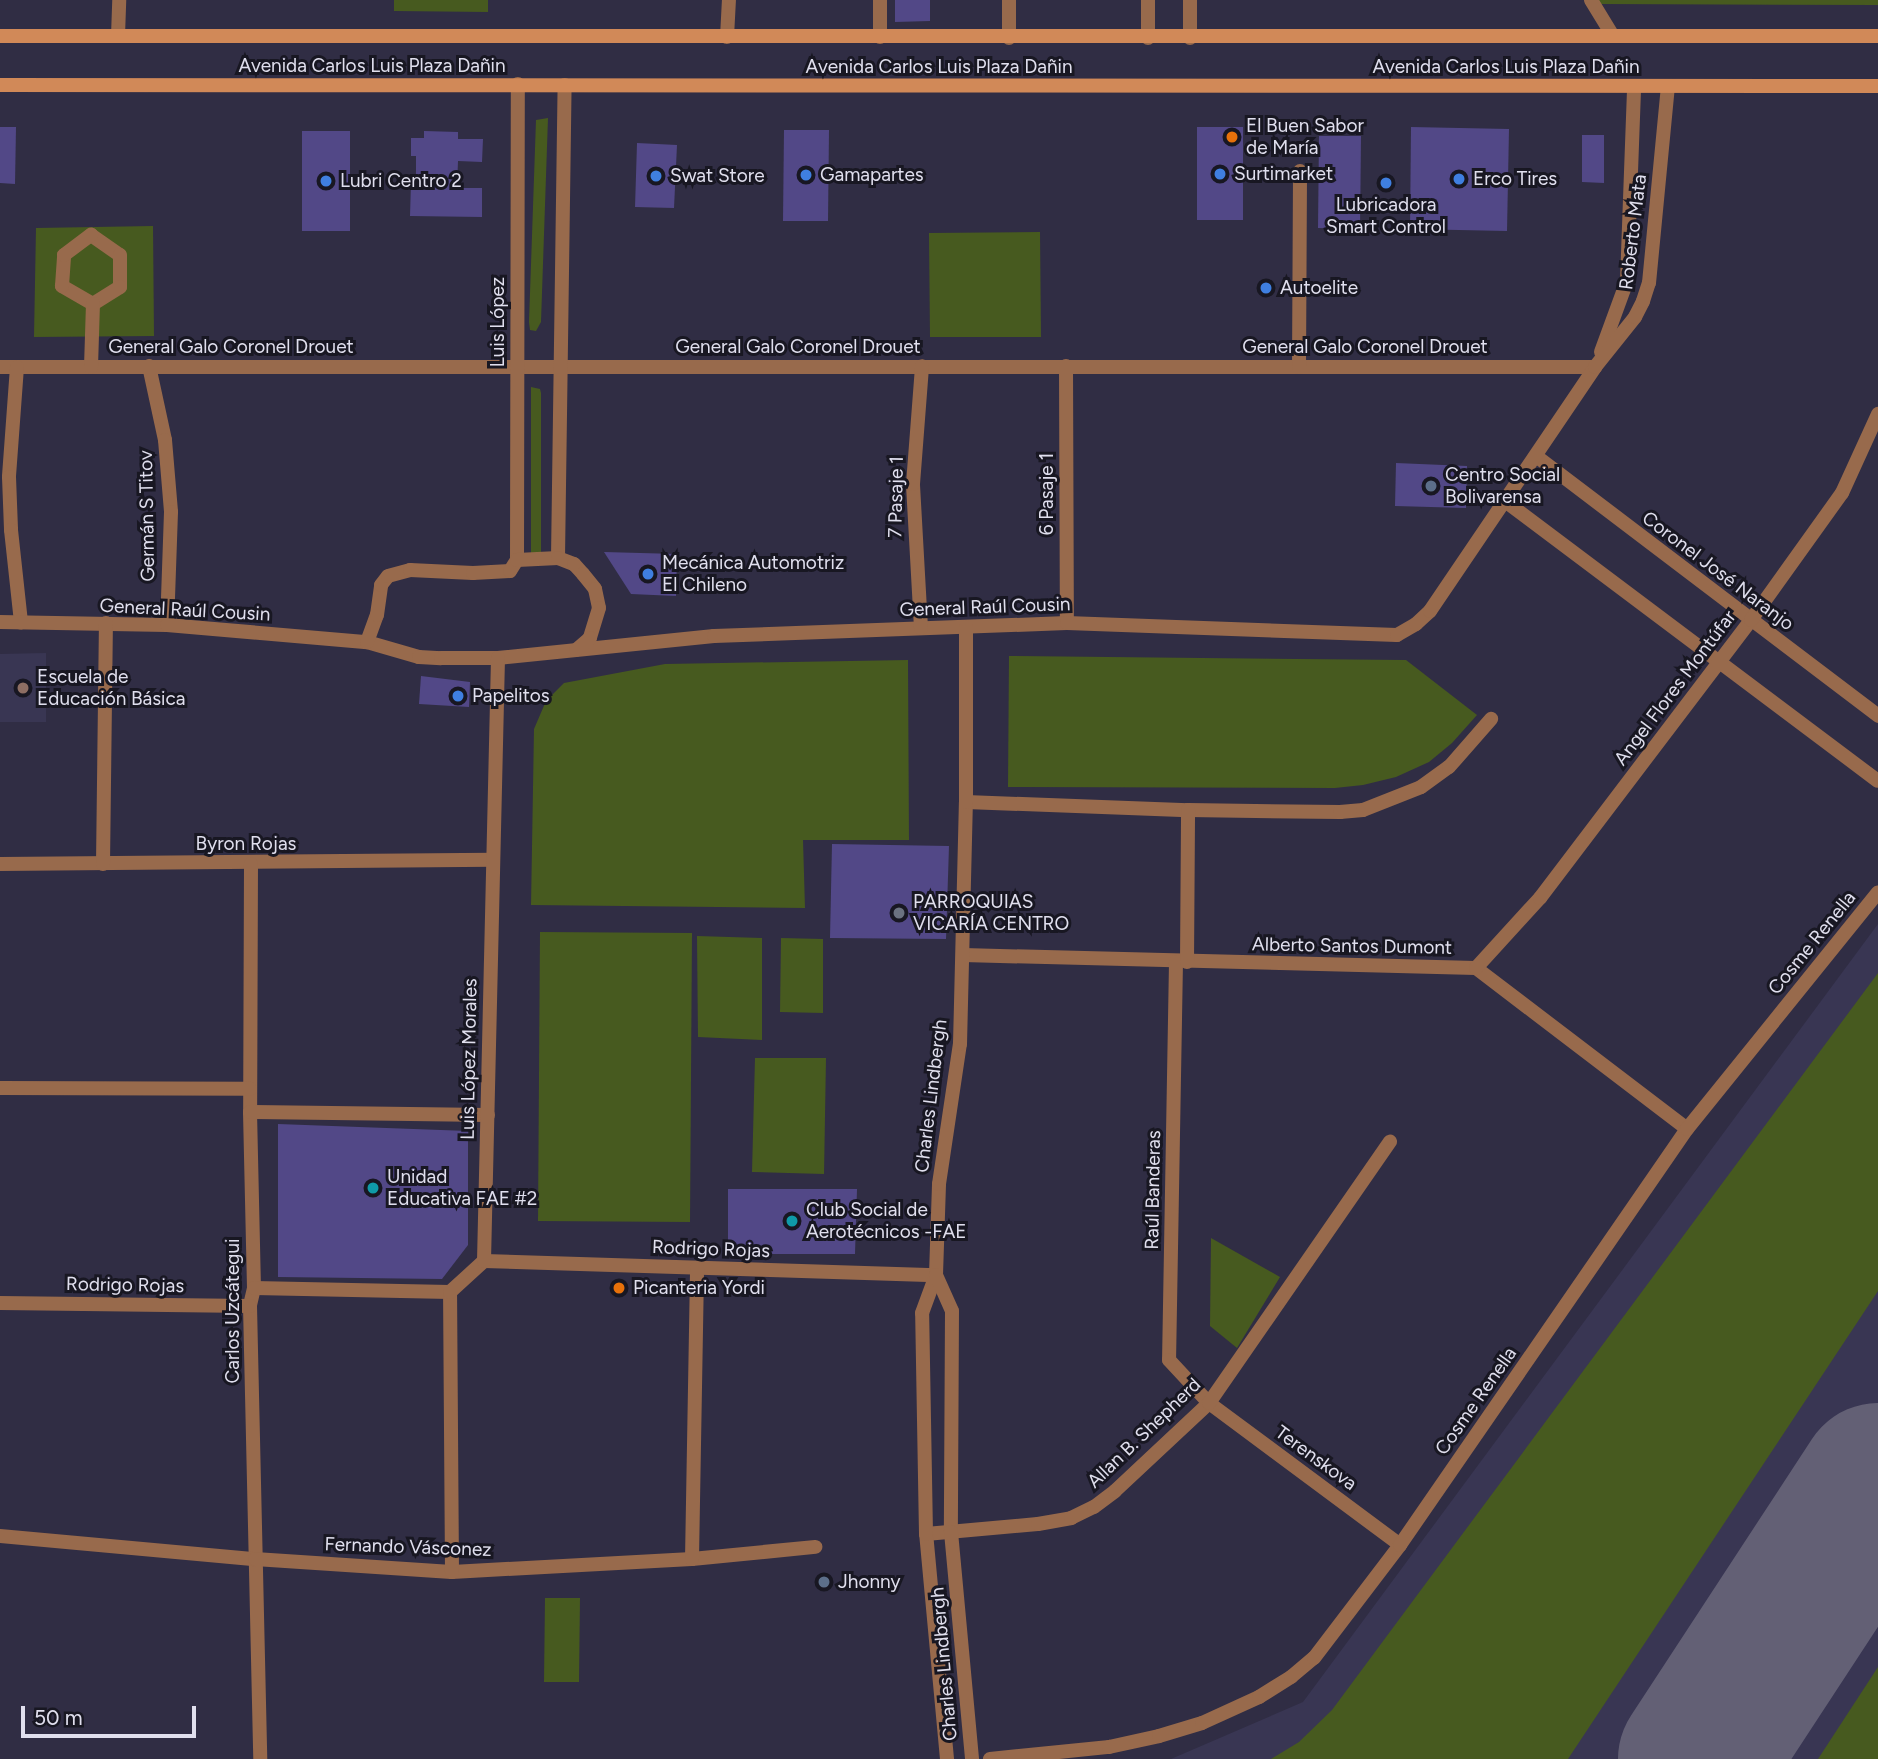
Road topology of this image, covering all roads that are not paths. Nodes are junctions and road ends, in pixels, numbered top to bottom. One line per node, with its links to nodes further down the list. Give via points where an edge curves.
1 (119, 0): 9 (street)
2 (729, 0): 12 (street)
3 (880, 0): 13 (street)
4 (1009, 0): 15 (street)
5 (1148, 0): 16 (street)
6 (1190, 0): 14 (street)
7 (1591, 0): 10 (street)
8 (0, 36): 9 (main road, Avenida Carlos Luis Plaza Dañin)
9 (118, 36): 12 (main road, Avenida Carlos Luis Plaza Dañin)
10 (1613, 36): 11 (main road, Avenida Carlos Luis Plaza Dañin); 14 (main road, Avenida Carlos Luis Plaza Dañin)
11 (1878, 36)
12 (727, 37): 13 (main road, Avenida Carlos Luis Plaza Dañin)
13 (880, 37): 15 (main road, Avenida Carlos Luis Plaza Dañin)
14 (1190, 37): 16 (main road, Avenida Carlos Luis Plaza Dañin)
15 (1009, 38): 16 (main road, Avenida Carlos Luis Plaza Dañin)
16 (1148, 38)
17 (518, 84): 18 (main road, Avenida Carlos Luis Plaza Dañin); 19 (main road, Avenida Carlos Luis Plaza Dañin); 31 (street, Luis López)
18 (0, 85)
19 (565, 85): 20 (main road, Avenida Carlos Luis Plaza Dañin); 32 (street)
20 (1634, 86): 21 (main road, Avenida Carlos Luis Plaza Dañin); 34 (street, Roberto Mata, via 1628,281)
21 (1668, 86): 22 (main road, Avenida Carlos Luis Plaza Dañin); 34 (street, Roberto Mata, via 1649,284 1635,317)
22 (1878, 86)
23 (1300, 171): 33 (street)
24 (93, 304): 24 (street, via 120,287 120,255 91,235 64,254 62,286); 27 (street)
25 (0, 366): 26 (street, General Galo Coronel Drouet)
26 (17, 366): 27 (street, General Galo Coronel Drouet); 42 (street, via 9,477)
27 (91, 366): 28 (street, General Galo Coronel Drouet)
28 (149, 366): 31 (street, General Galo Coronel Drouet); 45 (street, Germán S Titov, via 165,440 171,512)
29 (922, 366): 30 (street, General Galo Coronel Drouet); 32 (street, General Galo Coronel Drouet); 47 (street, 7 Pasaje 1, via 913,484)
30 (1066, 366): 33 (street, General Galo Coronel Drouet); 43 (street, 6 Pasaje 1)
31 (517, 367): 32 (street, General Galo Coronel Drouet); 39 (street, Luis López)
32 (561, 367): 38 (street)
33 (1299, 367): 34 (street, General Galo Coronel Drouet)
34 (1595, 367): 36 (street, Roberto Mata)
35 (1878, 414): 40 (street, Angel Flores Montúfar, via 1842,493)
36 (1536, 456): 37 (street, Roberto Mata); 40 (street, Coronel José Naranjo)
37 (1505, 501): 48 (street, Roberto Mata, via 1430,611); 52 (street)
38 (558, 558): 39 (street); 50 (street, via 583,574 594,589 599,608 590,638)
39 (517, 561): 49 (street, via 510,571 410,570 388,576 381,584)
40 (1751, 620): 52 (street, Angel Flores Montúfar); 53 (street, Coronel José Naranjo)
41 (0, 622): 42 (street, General Raúl Cousin)
42 (22, 622): 44 (street, General Raúl Cousin)
43 (1067, 623): 46 (street, General Raúl Cousin); 48 (street, General Raúl Cousin)
44 (106, 624): 45 (street, General Raúl Cousin); 60 (street)
45 (167, 625): 49 (street, General Raúl Cousin)
46 (966, 627): 47 (street, General Raúl Cousin); 56 (street, Charles Lindbergh)
47 (921, 628): 50 (street, General Raúl Cousin, via 713,636)
48 (1396, 635)
49 (367, 642): 51 (street, General Raúl Cousin, via 419,657)
50 (576, 650): 51 (street, General Raúl Cousin)
51 (498, 658): 58 (street, Luis López Morales)
52 (1719, 662): 55 (street); 65 (street, Angel Flores Montúfar, via 1540,898)
53 (1878, 716)
54 (1491, 719): 57 (street, via 1449,767 1421,787 1363,810)
55 (1878, 781)
56 (966, 802): 57 (street); 63 (street, Charles Lindbergh)
57 (1188, 810): 64 (street, Raúl Banderas)
58 (493, 860): 61 (street, Byron Rojas); 69 (street, Luis López Morales)
59 (0, 864): 60 (street, Byron Rojas)
60 (103, 864): 61 (street, Byron Rojas)
61 (251, 864): 67 (street, Carlos Uzcátegui)
62 (1878, 892): 70 (street, Cosme Renella)
63 (963, 955): 64 (street, Alberto Santos Dumont); 74 (street, Charles Lindbergh, via 960,1044 939,1184)
64 (1181, 962): 65 (street, Alberto Santos Dumont); 79 (street, Raúl Banderas, via 1169,1360)
65 (1476, 968): 70 (street, Alberto Santos Dumont)
66 (0, 1088): 67 (street)
67 (250, 1089): 68 (street, Carlos Uzcátegui)
68 (250, 1112): 69 (street); 75 (street, Carlos Uzcátegui)
69 (488, 1115): 72 (street, Luis López Morales)
70 (1687, 1129): 83 (street, Cosme Renella)
71 (1390, 1142): 79 (street, Allan B. Shepherd)
72 (484, 1261): 73 (street, Rodrigo Rojas); 76 (street)
73 (697, 1268): 74 (street, Rodrigo Rojas); 86 (street)
74 (936, 1275): 80 (street, Charles Lindbergh, via 952,1311); 81 (street, Charles Lindbergh, via 922,1313)
75 (254, 1288): 76 (street); 78 (street, Carlos Uzcátegui)
76 (450, 1292): 87 (street)
77 (0, 1303): 78 (street, Rodrigo Rojas)
78 (250, 1306): 85 (street, Carlos Uzcátegui)
79 (1209, 1403): 80 (street, Allan B. Shepherd, via 1094,1507 1071,1518 1038,1524); 83 (street, Terenskova)
80 (951, 1532): 81 (street, Allan B. Shepherd); 90 (street, Charles Lindbergh)
81 (926, 1534): 89 (street, Charles Lindbergh)
82 (0, 1536): 85 (street, Fernando Vásconez)
83 (1400, 1545): 91 (street, Cosme Renella, via 1314,1658 1259,1697 1202,1723 1159,1736 1109,1747)
84 (815, 1547): 86 (street, Fernando Vásconez)
85 (255, 1559): 87 (street, Fernando Vásconez); 88 (street, Carlos Uzcátegui)
86 (692, 1559): 87 (street, Fernando Vásconez)
87 (452, 1572)
88 (260, 1759)
89 (947, 1759)
90 (972, 1759)
91 (990, 1759)

